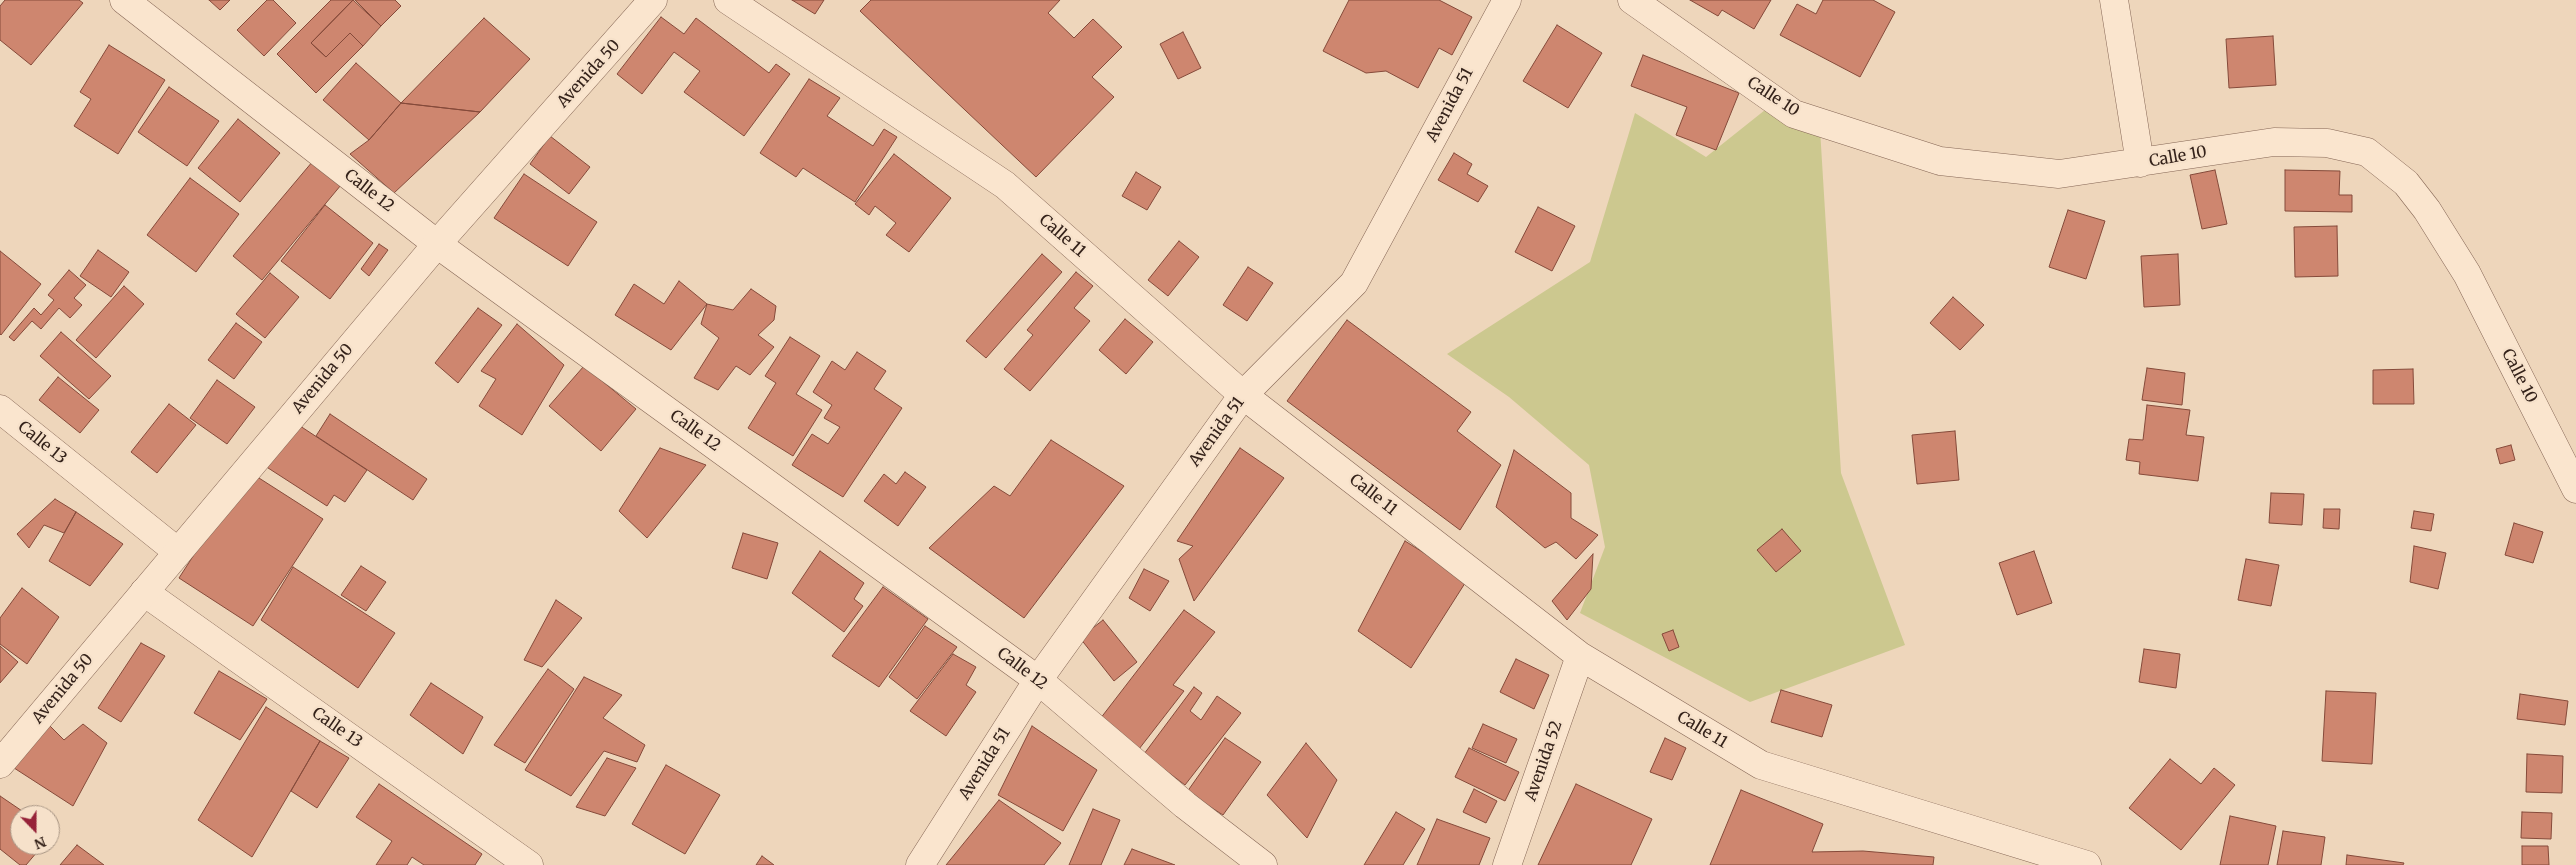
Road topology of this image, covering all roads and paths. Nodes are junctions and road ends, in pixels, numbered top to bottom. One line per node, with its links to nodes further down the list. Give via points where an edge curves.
1 (124, 0): 8 (street, Calle 12)
2 (653, 0): 8 (street, Avenida 50)
3 (728, 0): 9 (street, Calle 11, via 1005,185)
4 (1506, 0): 9 (street, Avenida 51, via 1354,283)
5 (1632, 0): 7 (street, Calle 10, via 1794,114 1940,162 2059,174)
6 (2114, 0): 7 (street)
7 (2140, 163): 11 (street, Calle 10, via 2274,142 2327,144 2367,152 2406,183 2462,266)
8 (437, 244): 12 (street, Avenida 50); 15 (street, Calle 12)
9 (1243, 395): 14 (street, Calle 11); 15 (street, Avenida 51)
10 (0, 409): 12 (street, Calle 13)
11 (2576, 489)
12 (178, 552): 13 (street, Avenida 50)
13 (144, 592): 16 (street, Avenida 50); 17 (street, Calle 13)
14 (1580, 656): 20 (street, Avenida 52); 21 (street, Calle 11, via 1761,765)
15 (1038, 680): 18 (street, Avenida 51); 19 (street, Calle 12, via 1185,805)
16 (0, 764)
17 (530, 865)
18 (920, 865)
19 (1263, 865)
20 (1507, 865)
21 (2087, 865)

